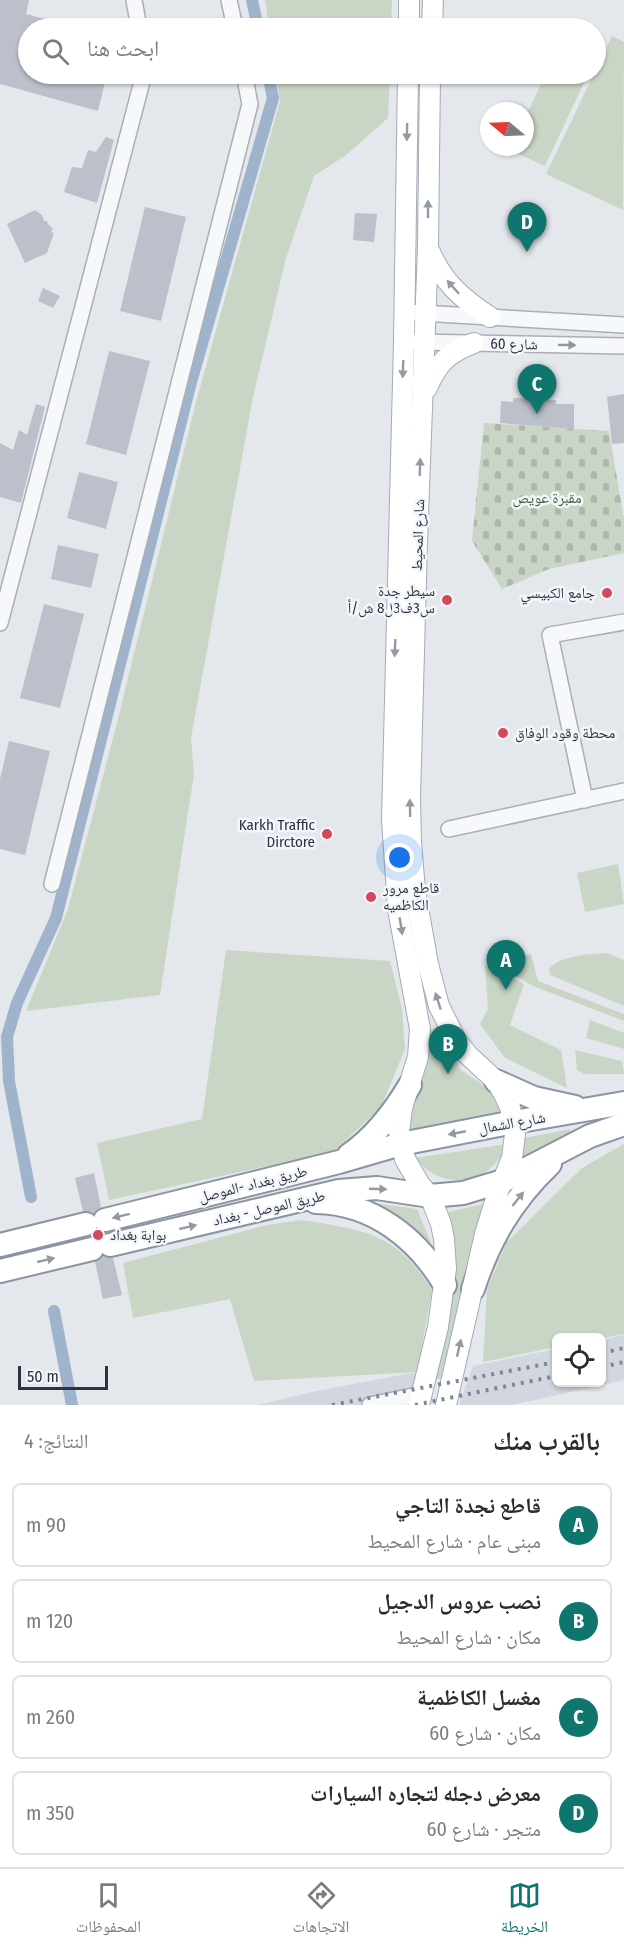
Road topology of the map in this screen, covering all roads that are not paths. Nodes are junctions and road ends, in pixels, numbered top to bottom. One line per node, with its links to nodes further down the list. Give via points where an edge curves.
1 (134, 0): 5 (street)
2 (229, 0): 6 (street)
3 (409, 0): 7 (main road)
4 (433, 0): 8 (main road)
5 (137, 18)
6 (233, 18)
7 (409, 18)
8 (432, 18)
9 (141, 84): 26 (street)
10 (246, 84): 30 (street, via 250,104)
11 (408, 84): 14 (main road, شارع المحيط, one-way to 14)
12 (430, 84): 13 (main road, شارع المحيط, one-way to 12)
13 (428, 247): 15 (main road, شارع المحيط); 16 (main road, one-way to 13, via 450,286)
14 (404, 312): 15 (street, شارع 60); 18 (main road, شارع المحيط)
15 (426, 313): 16 (street, شارع 60); 19 (main road, شارع المحيط)
16 (490, 317): 17 (street, شارع 60)
17 (624, 325)
18 (404, 342): 19 (street, شارع 60); 23 (main road, شارع المحيط, one-way to 23)
19 (426, 342): 20 (street, شارع 60); 22 (main road, شارع المحيط)
20 (474, 343): 21 (street, شارع 60, one-way to 21); 22 (main road, via 444,359)
21 (624, 346)
22 (422, 399): 23 (main road, شارع المحيط, one-way to 22)
23 (408, 549): 24 (main road, شارع المحيط)
24 (407, 574): 31 (main road, شارع المحيط, one-way to 24, via 456,1040 439,1006 415,891); 32 (main road, شارع المحيط, one-way to 32, via 392,820 398,909 420,1029 418,1058)
25 (624, 622): 28 (street, via 550,635)
26 (0, 623)
27 (624, 791): 28 (street)
28 (585, 800): 29 (street)
29 (450, 829)
30 (52, 884)
31 (496, 1081): 34 (highway, via 554,1103); 35 (main road)
32 (410, 1085): 37 (main road, شارع المحيط, via 400,1120); 39 (highway, via 387,1120)
33 (624, 1103): 34 (highway, شارع الشمال)
34 (595, 1109): 35 (highway, شارع الشمال)
35 (514, 1122): 37 (highway, شارع الشمال, one-way to 37); 40 (main road, via 512,1158)
36 (624, 1124): 38 (highway, via 600,1131)
37 (401, 1144): 39 (highway, طريق بغداد -الموصل); 41 (main road, شارع المحيط, via 411,1173)
38 (574, 1146): 40 (highway); 46 (highway, one-way to 38, via 487,1249 504,1219 535,1179)
39 (339, 1162): 43 (highway, طريق بغداد -الموصل, one-way to 43)
40 (503, 1181): 41 (highway, via 463,1193); 46 (main road)
41 (430, 1196): 42 (highway, طريق الموصل - بغداد, one-way to 41, via 339,1191 366,1189); 45 (main road, via 444,1239)
42 (276, 1207): 44 (highway, طريق الموصل - بغداد, one-way to 42); 45 (highway, via 331,1204 384,1221 419,1248)
43 (0, 1245)
44 (0, 1271)
45 (445, 1285): 47 (main road)
46 (473, 1288): 48 (main road, one-way to 46)
47 (427, 1374): 48 (main road, via 432,1379 446,1380); 49 (main road)
48 (449, 1390): 49 (main road)
49 (425, 1402): 50 (street)
50 (370, 1405)

